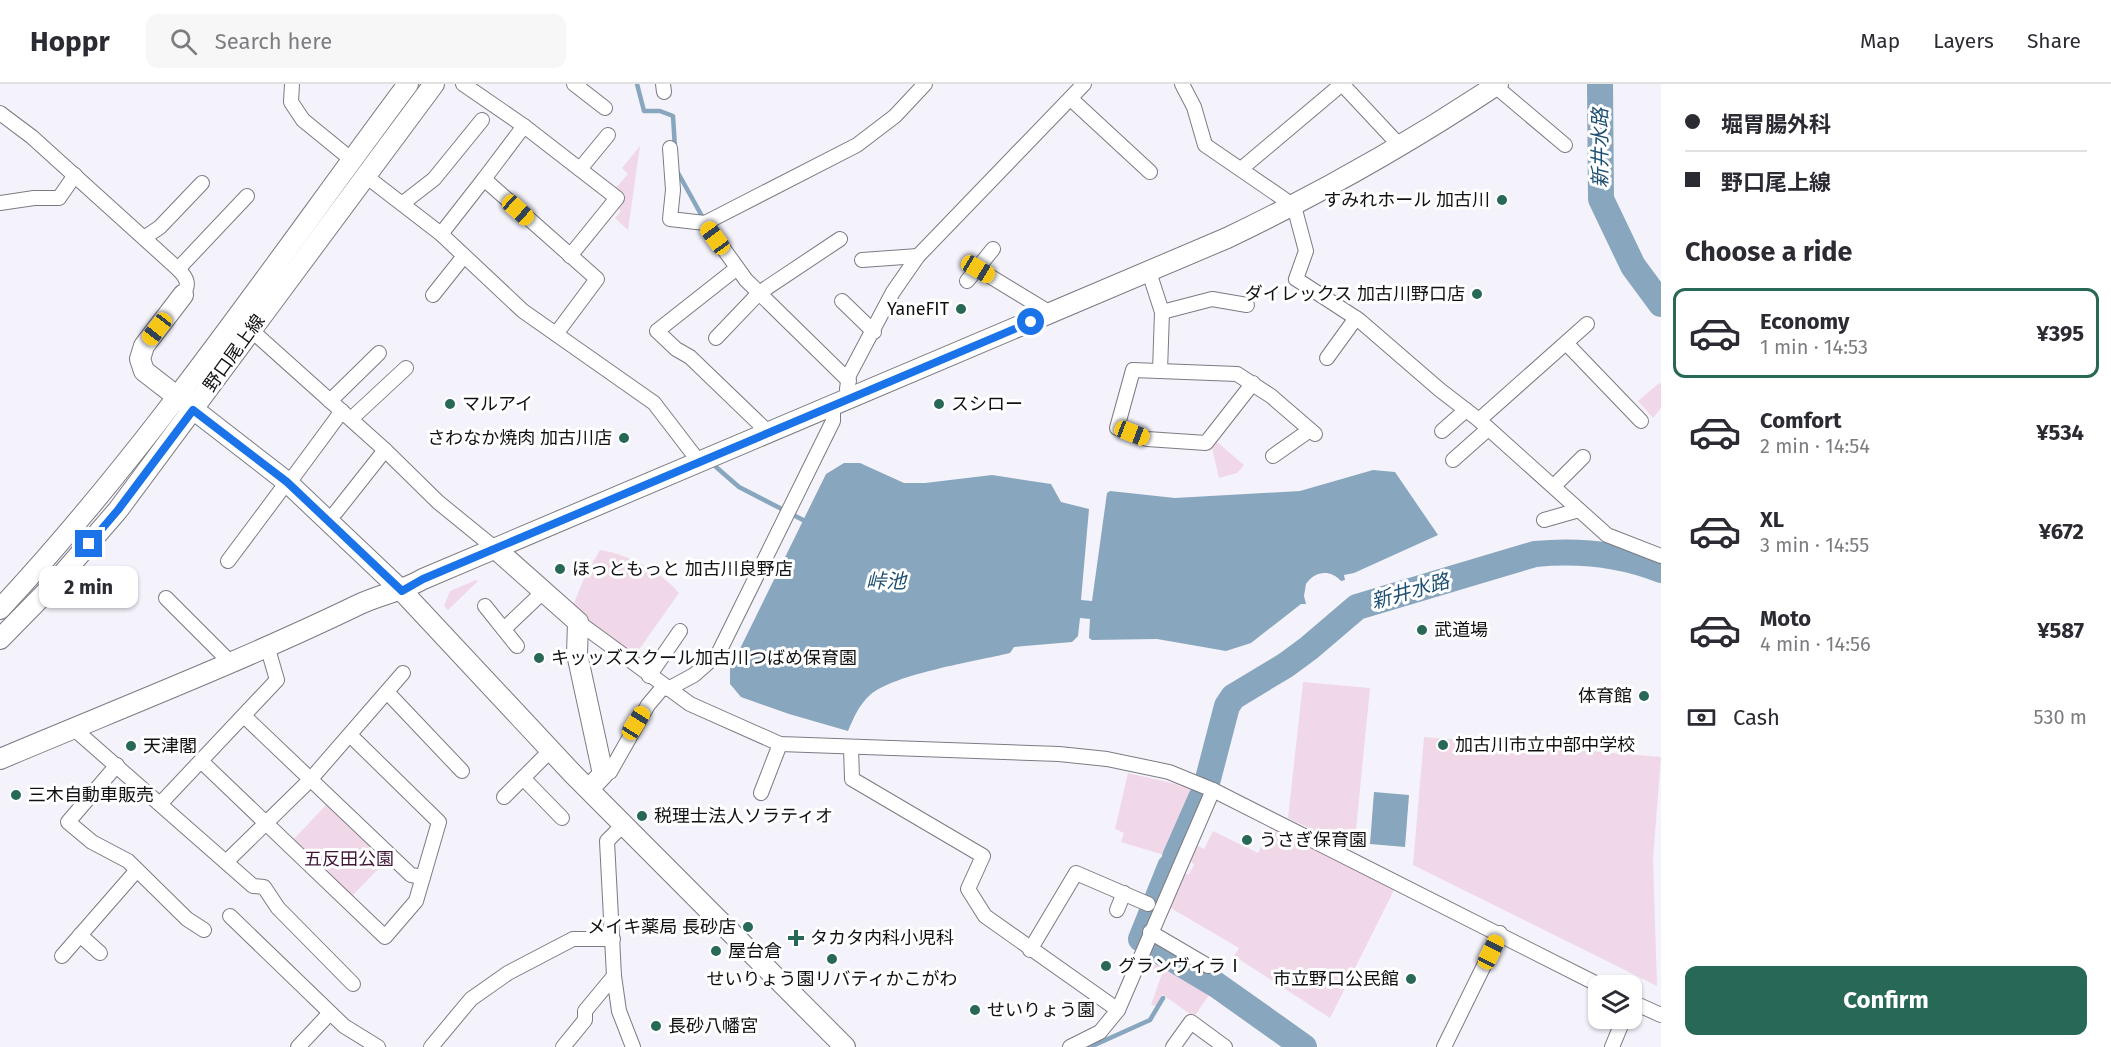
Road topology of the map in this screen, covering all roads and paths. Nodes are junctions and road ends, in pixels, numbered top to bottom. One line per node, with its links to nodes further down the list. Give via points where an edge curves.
1 (292, 84): 20 (street, via 291,102 303,120)
2 (408, 84): 20 (street, 野口尾上線)
3 (434, 84): 25 (street, 野口尾上線)
4 (463, 84): 15 (street)
5 (574, 84): 12 (street)
6 (925, 84): 33 (street, via 895,116 856,145)
7 (1084, 84): 11 (street)
8 (1182, 84): 23 (street, via 1194,107 1205,145)
9 (1342, 84): 18 (street); 23 (street)
10 (1496, 85): 17 (street); 18 (street)
11 (1071, 99): 22 (street, via 1113,145); 41 (street)
12 (605, 108)
13 (0, 113): 24 (street)
14 (482, 120): 30 (street, via 434,179)
15 (524, 126): 21 (street); 26 (street)
16 (608, 135): 21 (street)
17 (1565, 145)
18 (1400, 146): 31 (street)
19 (670, 148): 33 (street, via 670,219)
20 (352, 160): 68 (street, 野口尾上線)
21 (580, 169): 40 (street, via 617,198)
22 (1142, 169)
23 (1241, 169): 31 (street)
24 (75, 175): 29 (street, via 59,198); 36 (street)
25 (366, 177): 30 (street); 57 (street, 野口尾上線)
26 (484, 179): 35 (street); 40 (street)
27 (202, 183): 36 (street, via 160,227)
28 (247, 196): 34 (street)
29 (0, 203)
30 (403, 203): 35 (street)
31 (1294, 206): 46 (street); 55 (street, via 1306,251 1296,279)
32 (207, 216): 34 (street)
33 (705, 223): 43 (street)
34 (218, 226): 44 (street)
35 (441, 234): 39 (street)
36 (144, 238): 44 (street)
37 (840, 239): 48 (street, via 814,249)
38 (993, 249): 45 (street)
39 (464, 256): 50 (street); 59 (street, via 523,310)
40 (570, 256): 59 (street, via 597,279)
41 (918, 256): 42 (street); 58 (street, via 893,292)
42 (862, 260)
43 (737, 268): 48 (street); 76 (street, via 657,331 690,357)
44 (178, 269): 49 (street, via 186,278)
45 (978, 269): 47 (street); 54 (street)
46 (1149, 272): 53 (street); 54 (street)
47 (967, 281)
48 (759, 293): 60 (street); 67 (street)
49 (183, 295): 68 (street, via 144,346 140,359 144,371)
50 (433, 295)
51 (842, 301): 58 (street)
52 (1247, 305): 53 (street, via 1211,292)
53 (1162, 312): 65 (street)
54 (1052, 314): 67 (street)
55 (1356, 318): 63 (street); 71 (street)
56 (1587, 324): 61 (street)
57 (251, 330): 69 (street); 70 (street, 野口尾上線)
58 (874, 332): 67 (street, via 849,375)
59 (556, 334): 81 (street, via 654,403)
60 (716, 338)
61 (1567, 344): 73 (street, via 1624,413); 74 (street)
62 (379, 353): 69 (street)
63 (1327, 358)
64 (406, 368): 72 (street)
65 (1160, 371): 66 (street, via 1237,374); 66 (street, via 1133,370 1117,428 1146,439 1206,443)
66 (1253, 384): 78 (street, via 1313,432)
67 (842, 396): 76 (street); 104 (street, via 718,654 694,675)
68 (177, 397): 70 (street); 94 (street, 野口尾上線, via 98,497)
69 (330, 401): 72 (street)
70 (193, 410): 82 (street); 98 (street, 野口尾上線, via 118,510)
71 (1466, 410): 74 (street); 75 (street)
72 (346, 415): 77 (street); 82 (street)
73 (1641, 421)
74 (1484, 424): 80 (street); 83 (street)
75 (1442, 431)
76 (770, 434): 81 (street)
77 (385, 450): 85 (street); 87 (street, via 438,502)
78 (1273, 456)
79 (1583, 457): 83 (street)
80 (1454, 460)
81 (700, 463): 87 (street)
82 (290, 479): 89 (street); 90 (street)
83 (1554, 486): 84 (street)
84 (1580, 510): 86 (street); 88 (street, via 1607,536)
85 (336, 512)
86 (1544, 520)
87 (497, 550): 90 (street); 91 (street)
88 (1661, 556)
89 (228, 561)
90 (402, 591): 100 (street, via 367,601); 111 (street)
91 (544, 591): 95 (street); 96 (street)
92 (165, 598): 101 (street)
93 (485, 606): 96 (street)
94 (0, 609)
95 (578, 622): 103 (street); 118 (street, via 577,654)
96 (504, 629): 99 (street)
97 (680, 632): 103 (street)
98 (0, 639)
99 (517, 646)
100 (268, 649): 101 (street); 106 (street, via 278,680)
101 (232, 664): 107 (street)
102 (403, 674): 105 (street)
103 (649, 676): 104 (street)
104 (666, 688): 109 (street, via 690,704); 118 (street, via 648,705 610,772)
105 (387, 692): 108 (street); 112 (street)
106 (244, 716): 114 (street); 120 (street)
107 (73, 728): 113 (street); 115 (street)
108 (351, 736): 120 (street); 131 (street, via 439,822)
109 (780, 744): 110 (street); 123 (street)
110 (851, 747): 122 (street, via 1107,759 1169,772); 141 (street, via 852,779 982,856 968,889 985,916)
111 (551, 750): 119 (street); 121 (street)
112 (448, 757): 116 (street); 117 (street)
113 (0, 759)
114 (202, 762): 125 (street); 128 (street)
115 (117, 765): 125 (street); 130 (street, via 68,822)
116 (437, 767)
117 (462, 771)
118 (603, 774): 121 (street)
119 (523, 778): 124 (street); 126 (street)
120 (310, 780): 128 (street); 131 (street, via 411,875)
121 (589, 789): 127 (street)
122 (1213, 790): 137 (street); 140 (street)
123 (761, 793)
124 (504, 797)
125 (161, 803): 129 (street)
126 (562, 818)
127 (624, 824): 139 (street, via 607,841); 158 (street)
128 (267, 825): 129 (street); 131 (street, via 385,937 416,901)
129 (226, 862): 147 (street, via 253,886 264,886 278,908)
130 (137, 870): 136 (street, via 191,913); 138 (street)
131 (423, 877)
132 (1124, 893): 133 (street); 134 (street); 141 (street, via 1076,873)
133 (1148, 904)
134 (1118, 910)
135 (230, 916): 150 (street)
136 (204, 930)
137 (1500, 933): 146 (street); 162 (street)
138 (80, 935): 142 (street); 143 (street)
139 (613, 939): 145 (street); 155 (street, via 573,939 508,973 471,999)
140 (1147, 940): 144 (street); 149 (street)
141 (1030, 950): 149 (street)
142 (100, 953)
143 (63, 956)
144 (1208, 966)
145 (614, 976): 156 (street, via 585,1011 585,1020); 157 (street, via 619,1011)
146 (1588, 979)
147 (353, 984)
148 (1642, 1006): 151 (street)
149 (1118, 1010): 159 (street, via 1100,1032)
150 (330, 1013): 153 (street); 154 (street)
151 (1661, 1015)
152 (1619, 1029): 163 (street)
153 (298, 1047)
154 (378, 1047)
155 (431, 1047)
156 (563, 1047)
157 (633, 1047)
158 (845, 1047)
159 (1070, 1047)
160 (1173, 1047): 161 (street, via 1191,1022)
161 (1226, 1047)
162 (1444, 1047)
163 (1612, 1047)

